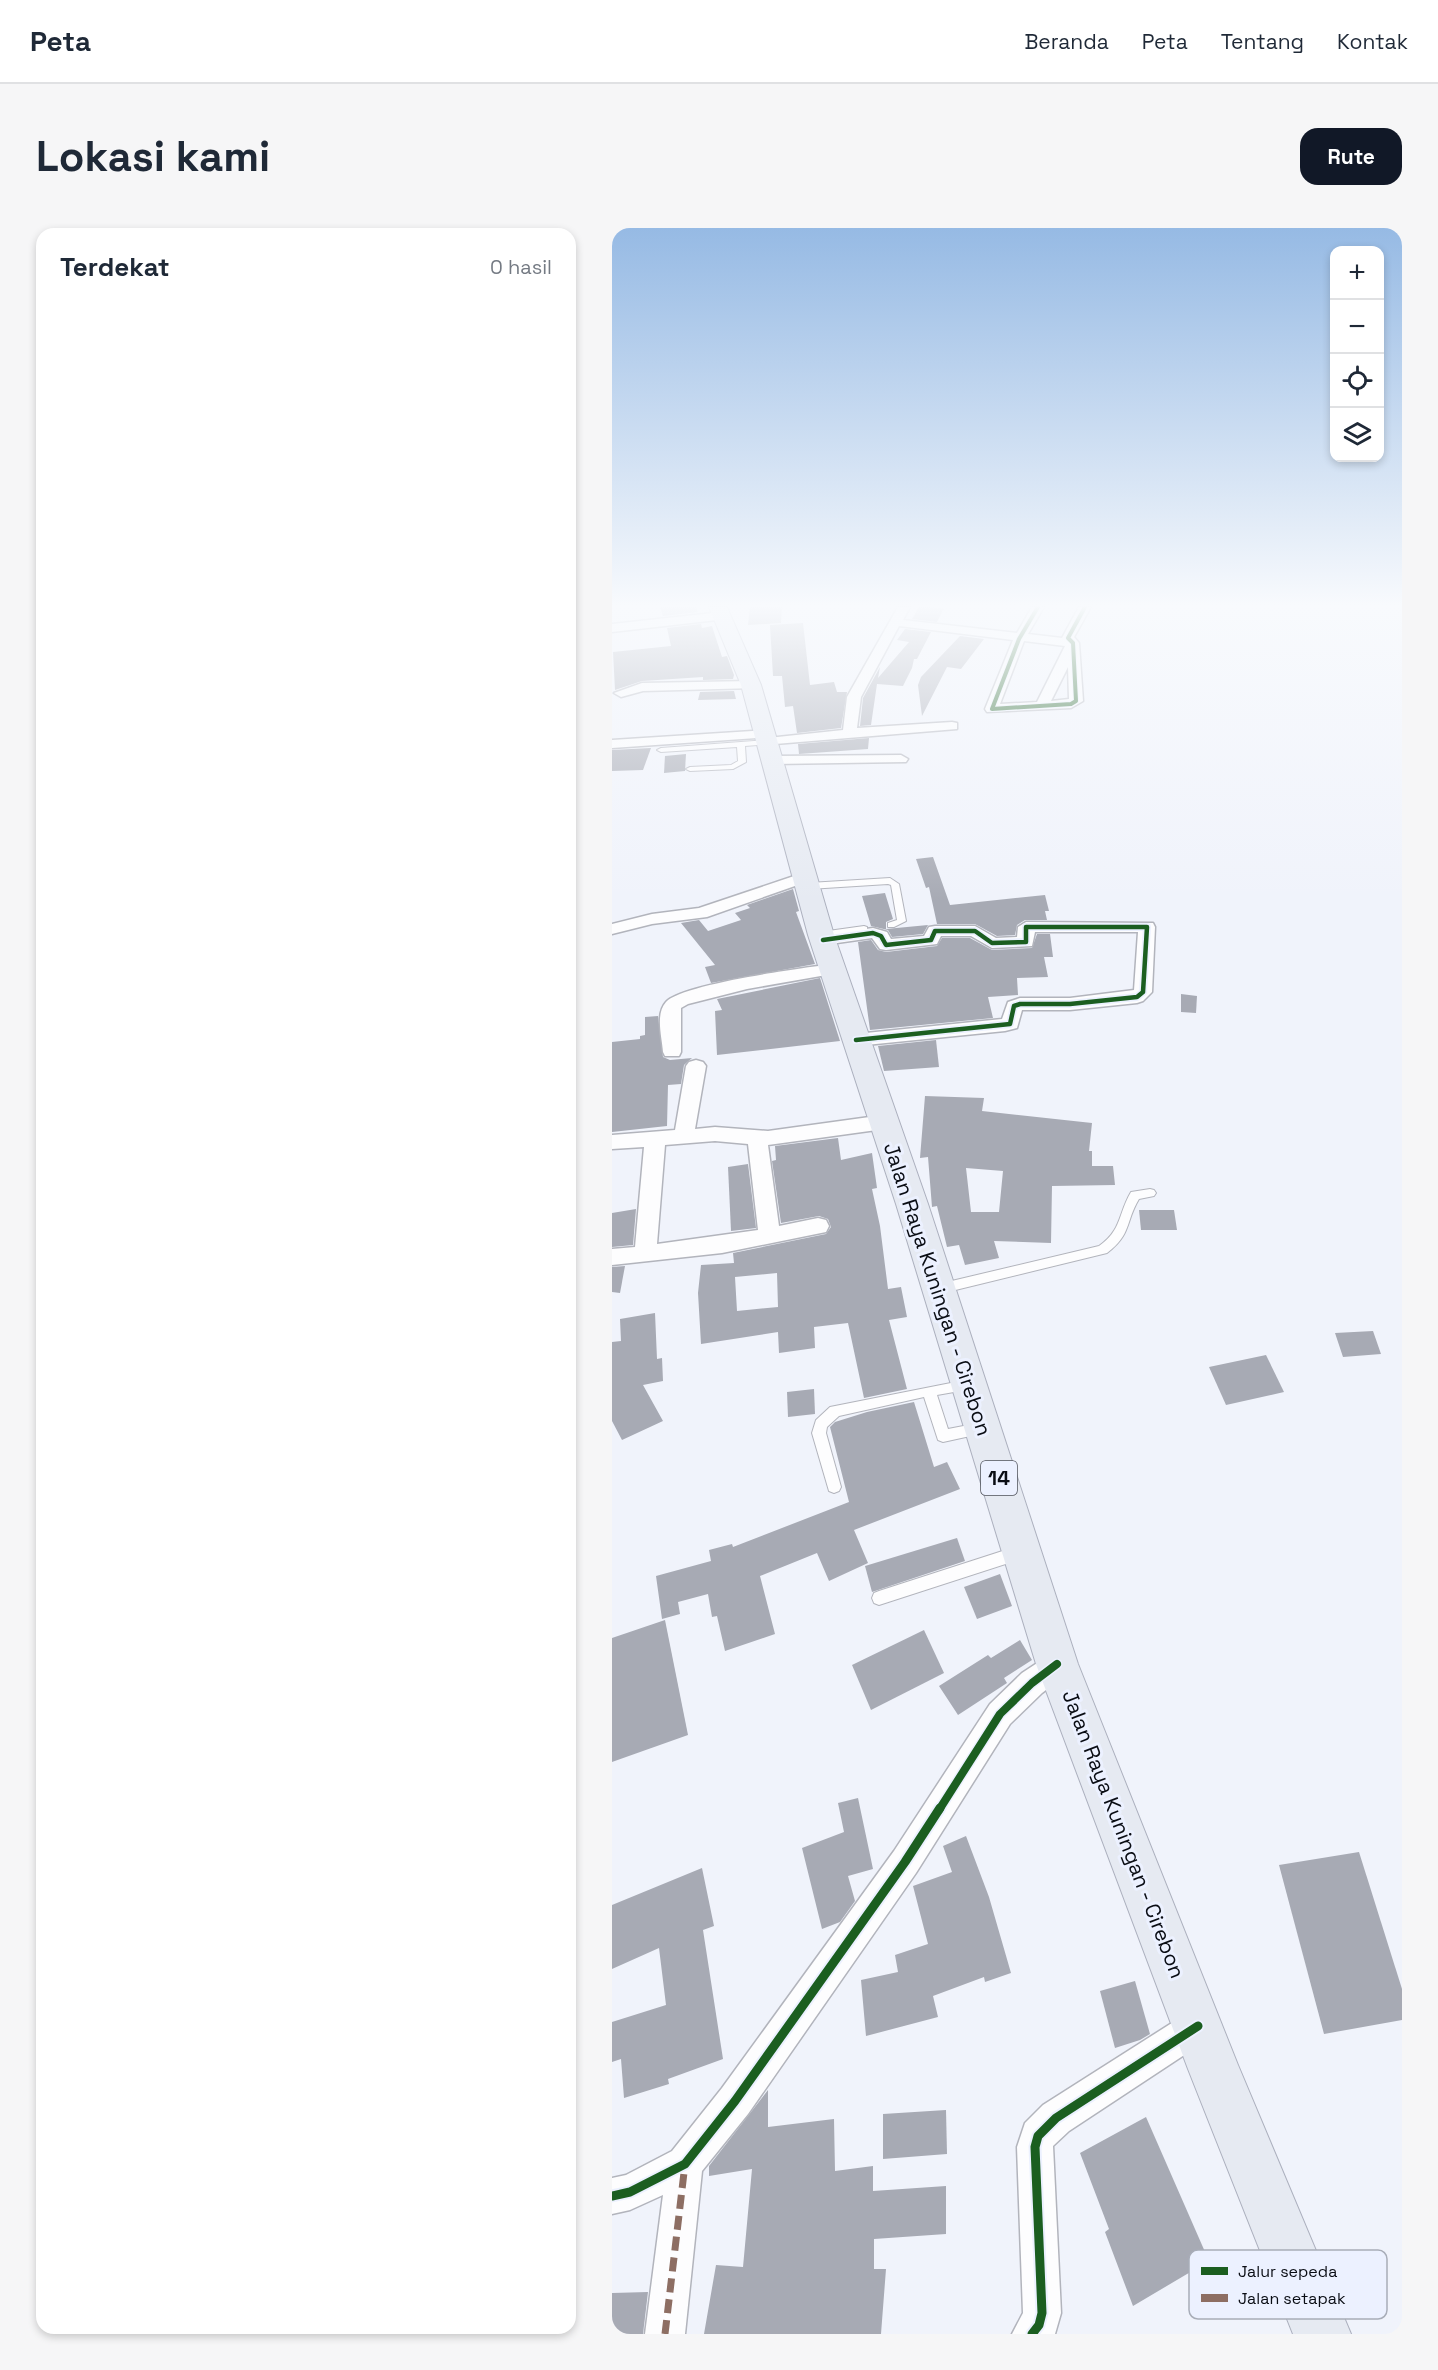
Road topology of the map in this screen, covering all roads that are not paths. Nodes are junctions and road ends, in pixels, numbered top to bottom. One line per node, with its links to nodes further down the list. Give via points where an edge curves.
1 (755, 705): 9 (highway, Jalan Raya Kuningan - Cirebon / 14)
2 (853, 705): 7 (street)
3 (993, 705): 5 (street, via 992,709)
4 (1052, 705): 5 (street)
5 (1042, 706)
6 (952, 726): 7 (street)
7 (849, 733): 9 (street)
8 (612, 744): 9 (street)
9 (762, 745): 10 (lane); 11 (street); 12 (lane, via 733,767); 13 (highway, Jalan Raya Kuningan - Cirebon / 14)
10 (661, 750)
11 (901, 759)
12 (690, 769)
13 (808, 881): 14 (lane, via 890,881 895,884 902,916 902,921); 16 (street, via 701,913 637,922); 17 (highway, Jalan Raya Kuningan - Cirebon / 14)
14 (891, 925)
15 (864, 929): 17 (lane)
16 (612, 930)
17 (825, 948): 18 (highway, Jalan Raya Kuningan - Cirebon / 14); 18 (street, via 873,933 881,936 886,945 931,940 935,931 956,929 975,931 992,943 1026,942 1026,927 1147,927 1143,992 1137,997 1020,1004 1014,1006 1010,1024); 19 (street, via 675,1003 671,1009)
18 (856, 1040): 21 (highway, Jalan Raya Kuningan - Cirebon / 14)
19 (672, 1052)
20 (696, 1066): 22 (street)
21 (884, 1122): 23 (street); 31 (highway, Jalan Raya Kuningan - Cirebon / 14)
22 (684, 1137): 23 (street); 24 (street)
23 (757, 1137): 28 (street)
24 (655, 1138): 25 (street); 29 (street)
25 (612, 1142)
26 (1150, 1193): 31 (lane, via 1135,1195 1118,1240 1103,1250)
27 (818, 1226): 28 (street)
28 (769, 1235): 29 (street)
29 (645, 1254): 30 (street)
30 (612, 1257)
31 (939, 1289): 32 (highway, Jalan Raya Kuningan - Cirebon / 14)
32 (969, 1384): 33 (lane); 34 (highway, Jalan Raya Kuningan - Cirebon / 14)
33 (929, 1391): 34 (lane, via 943,1436); 35 (lane, via 835,1411 821,1424 819,1433)
34 (983, 1428): 36 (highway, Jalan Raya Kuningan - Cirebon / 14)
35 (834, 1487)
36 (1022, 1552): 37 (lane); 38 (highway, Jalan Raya Kuningan - Cirebon / 14)
37 (879, 1598)
38 (1058, 1664): 39 (highway, Jalan Raya Kuningan - Cirebon / 14); 40 (street, via 999,1714 905,1862 735,2101)
39 (1198, 2026): 42 (highway, Jalan Raya Kuningan - Cirebon / 14); 45 (street, via 1056,2118 1038,2136 1035,2147 1042,2313 1040,2325)
40 (685, 2164): 41 (street, via 630,2192); 44 (street)
41 (612, 2196)
42 (1288, 2250)
43 (1316, 2319): 46 (highway, Jalan Raya Kuningan - Cirebon / 14)
44 (665, 2334)
45 (1032, 2334)
46 (1322, 2334)

